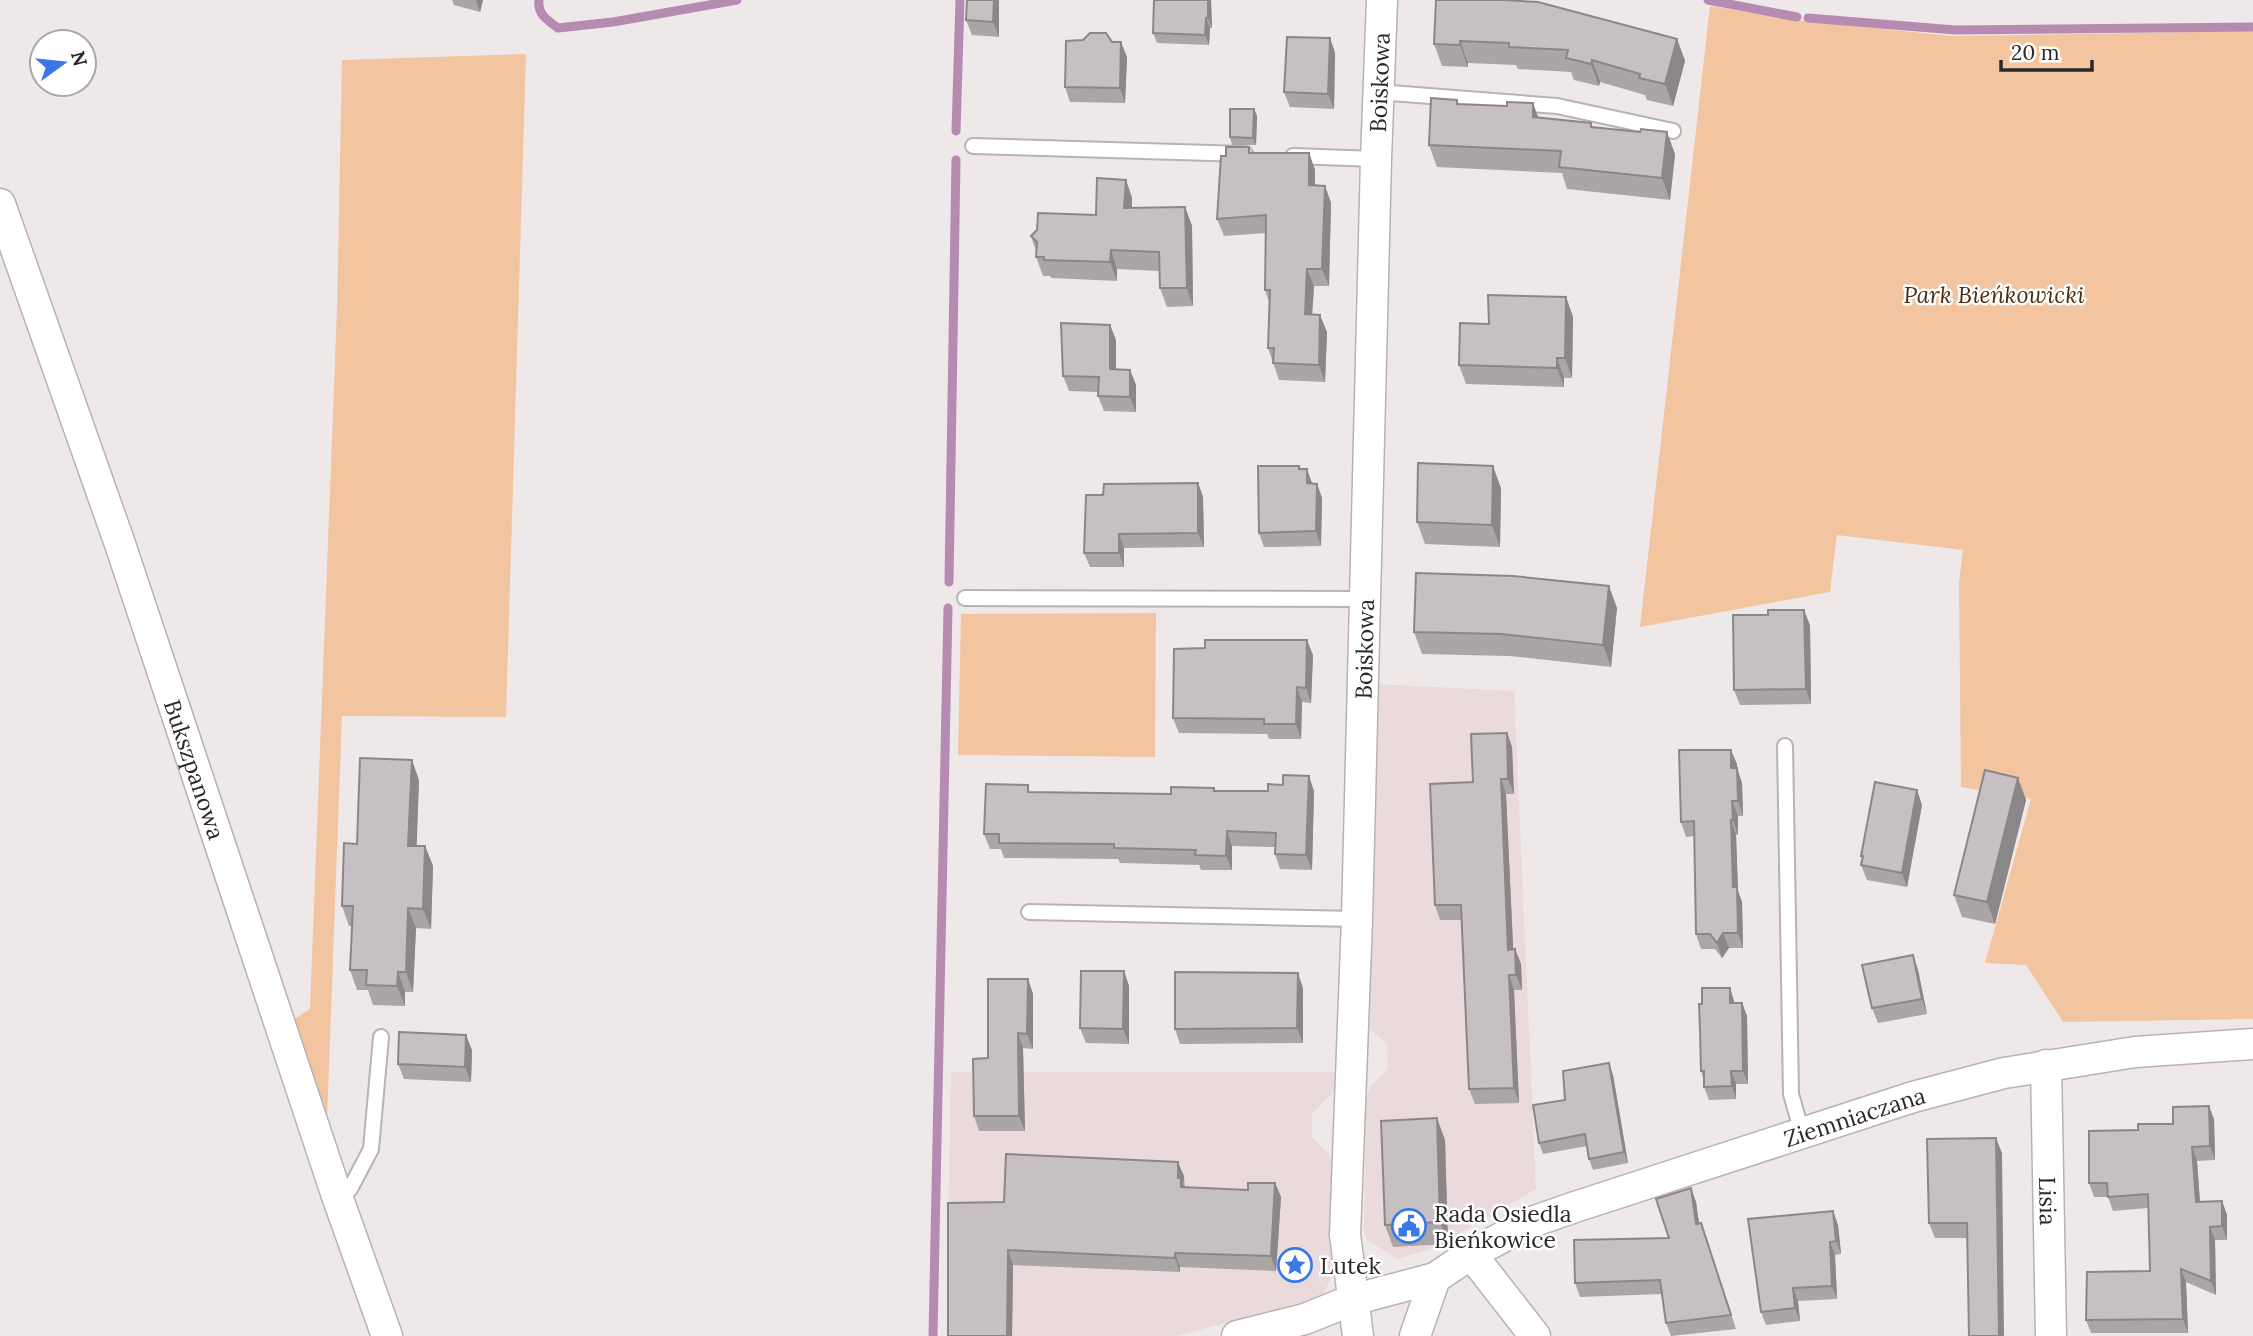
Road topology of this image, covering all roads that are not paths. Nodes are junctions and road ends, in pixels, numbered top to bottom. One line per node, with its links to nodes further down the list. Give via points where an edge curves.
1 (1382, 0): 2 (street, Boiskowa)
2 (1378, 92): 3 (lane, via 1556,106); 7 (street, Boiskowa)
3 (1674, 131)
4 (973, 146): 5 (lane)
5 (1256, 155)
6 (1283, 156): 7 (lane)
7 (1376, 159): 10 (street, Boiskowa)
8 (0, 204): 18 (street, Bukszpanowa, via 120,544)
9 (965, 598): 10 (lane)
10 (1365, 599): 13 (street, Boiskowa)
11 (1785, 746): 17 (lane, via 1791,1094)
12 (1029, 912): 13 (lane)
13 (1357, 919): 21 (street, Boiskowa, via 1345,1236)
14 (381, 1037): 18 (lane, via 371,1149 350,1189)
15 (2253, 1044): 16 (street, Ziemniaczana, via 2135,1052)
16 (2046, 1065): 17 (street, Ziemniaczana, via 1913,1097); 27 (street, Lisia)
17 (1802, 1133): 19 (street, Ziemniaczana, via 1530,1223)
18 (337, 1196): 22 (street, Bukszpanowa)
19 (1471, 1254): 20 (street, Ziemniaczana); 26 (street)
20 (1435, 1278): 21 (street, Ziemniaczana); 25 (street)
21 (1352, 1300): 23 (street, Ziemniaczana, via 1305,1319); 24 (street, Boiskowa)
22 (387, 1336)
23 (1237, 1336)
24 (1358, 1336)
25 (1415, 1336)
26 (1535, 1336)
27 (2051, 1336)

